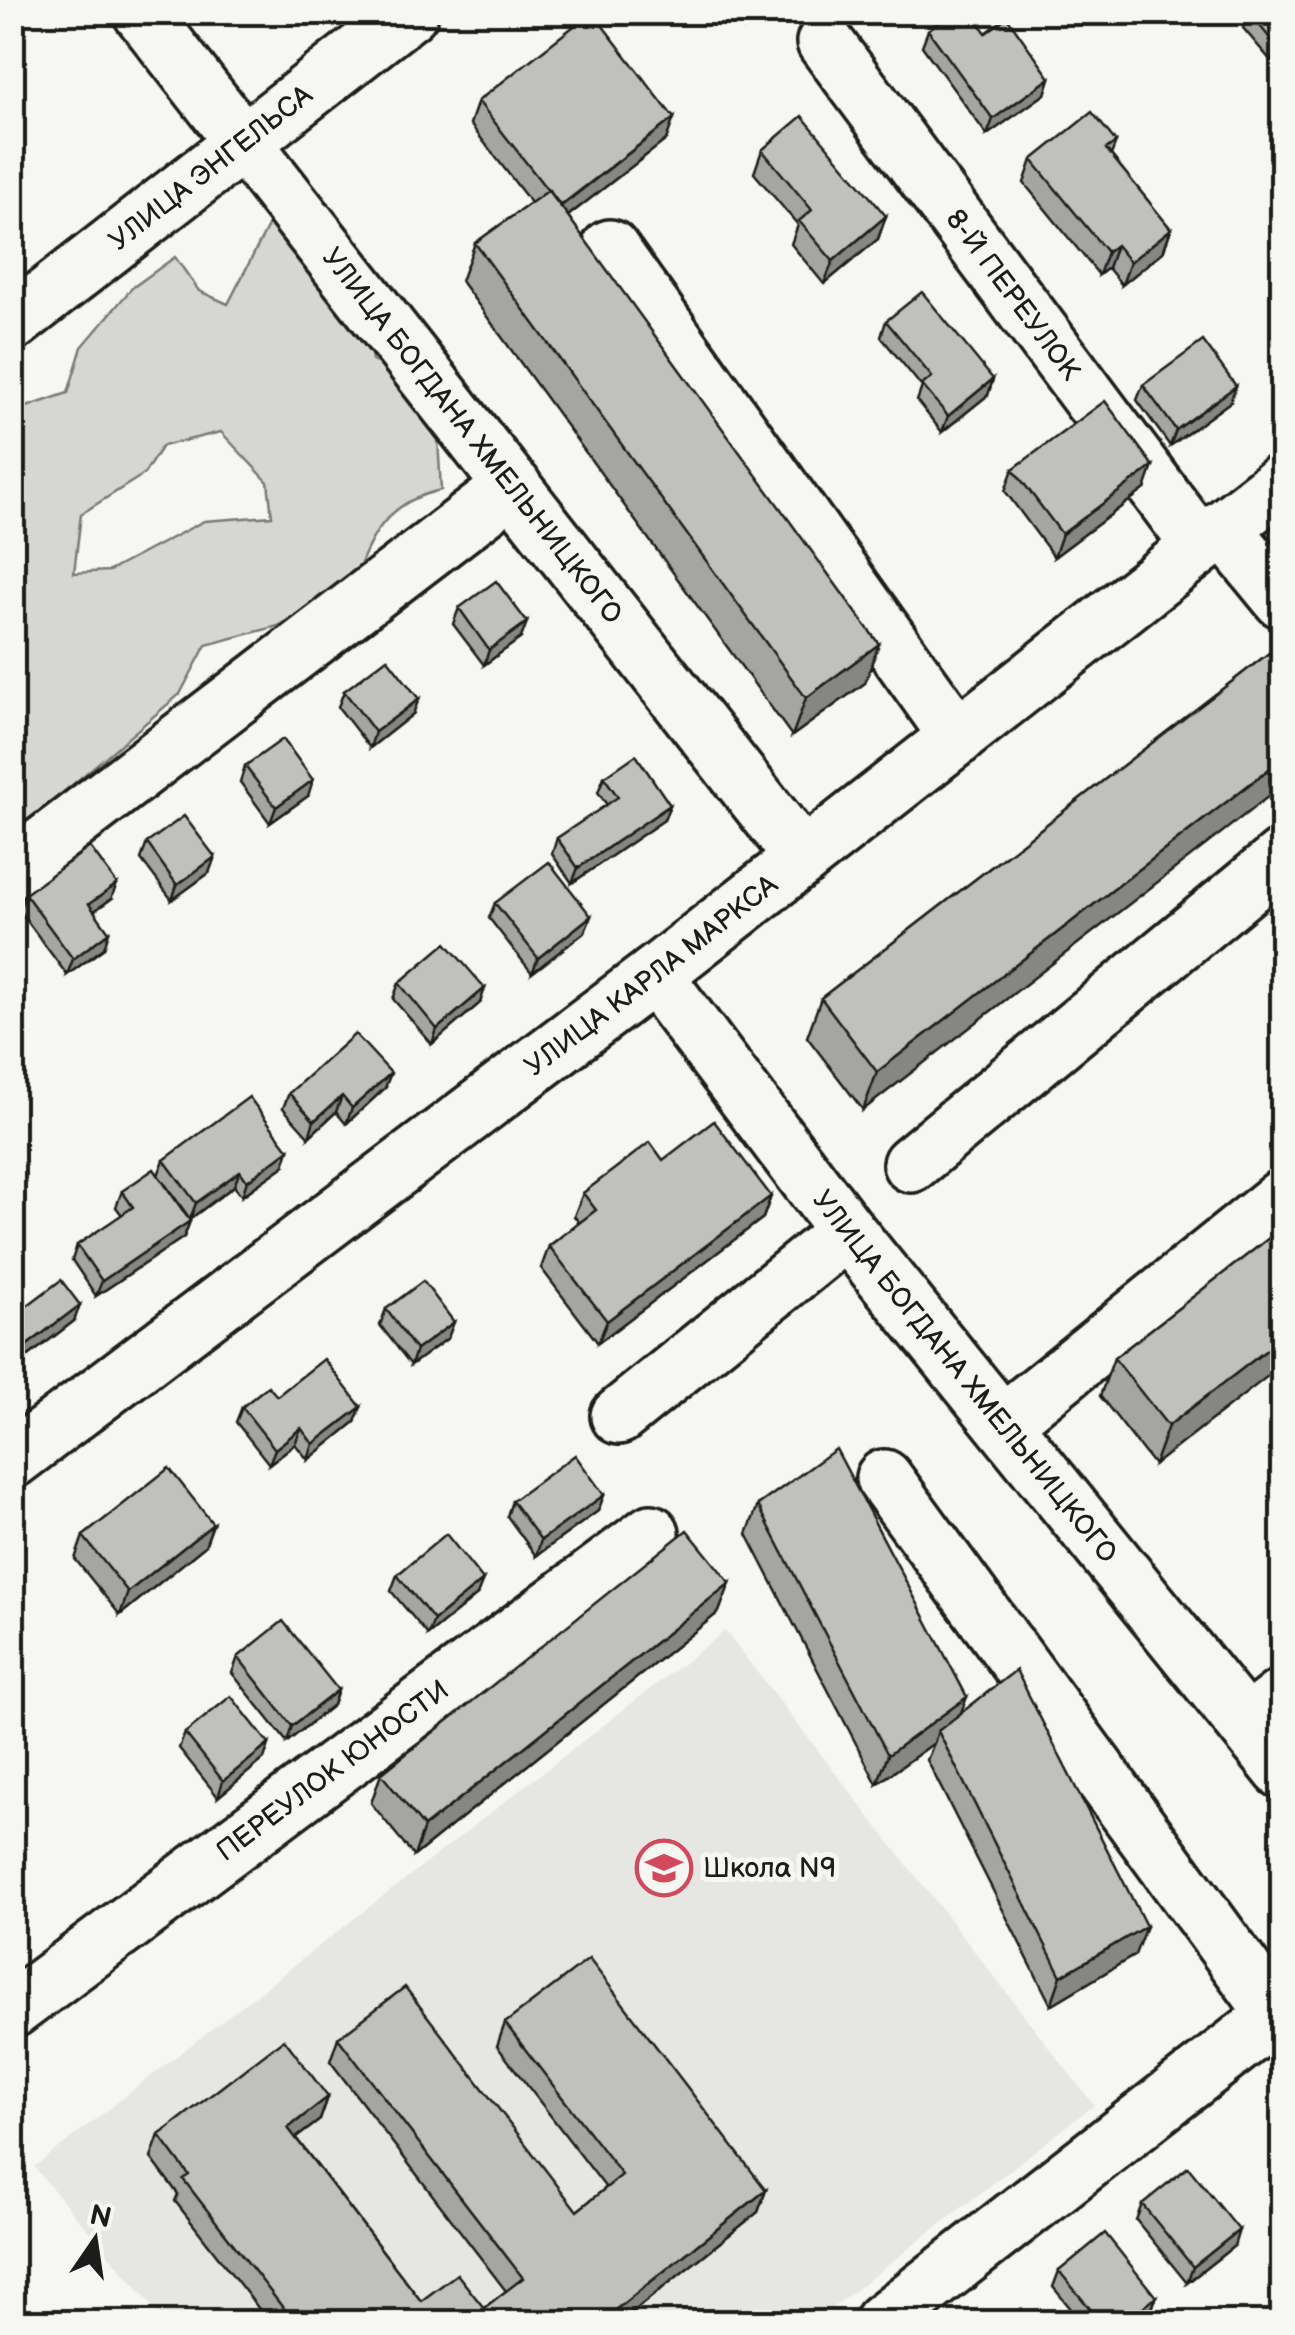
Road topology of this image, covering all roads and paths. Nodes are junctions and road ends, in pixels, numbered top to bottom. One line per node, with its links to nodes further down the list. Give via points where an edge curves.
1 (141, 12): 4 (street, УЛИЦА БОГДАНА ХМЕЛЬНИЦКОГО)
2 (410, 12): 4 (street, УЛИЦА ЭНГЕЛЬСА)
3 (825, 42): 9 (street, 8-Й ПЕРЕУЛОК)
4 (246, 141): 6 (street, УЛИЦА ЭНГЕЛЬСА); 8 (street, УЛИЦА БОГДАНА ХМЕЛЬНИЦКОГО)
5 (610, 248): 11 (street)
6 (12, 323)
7 (1282, 482): 9 (street, УЛИЦА КАРЛА МАРКСА)
8 (513, 486): 12 (street, УЛИЦА БОГДАНА ХМЕЛЬНИЦКОГО); 14 (street)
9 (1212, 537): 10 (street, 8-Й ПЕРЕУЛОК); 11 (street, УЛИЦА КАРЛА МАРКСА)
10 (1282, 600)
11 (958, 737): 12 (street, УЛИЦА КАРЛА МАРКСА)
12 (803, 858): 15 (street, УЛИЦА КАРЛА МАРКСА)
13 (1282, 858): 16 (street)
14 (12, 869)
15 (654, 976): 18 (street, УЛИЦА БОГДАНА ХМЕЛЬНИЦКОГО); 21 (street, УЛИЦА КАРЛА МАРКСА)
16 (911, 1164)
17 (1282, 1198): 20 (street)
18 (847, 1231): 19 (street); 20 (street, УЛИЦА БОГДАНА ХМЕЛЬНИЦКОГО)
19 (620, 1416)
20 (1004, 1422): 24 (street, УЛИЦА БОГДАНА ХМЕЛЬНИЦКОГО)
21 (12, 1460)
22 (884, 1478): 27 (street)
23 (651, 1533): 26 (street, ПЕРЕУЛОК ЮНОСТИ)
24 (1264, 1711): 25 (street, УЛИЦА БОГДАНА ХМЕЛЬНИЦКОГО)
25 (1282, 1770)
26 (12, 2010)
27 (1279, 2013): 28 (street)
28 (882, 2322)

